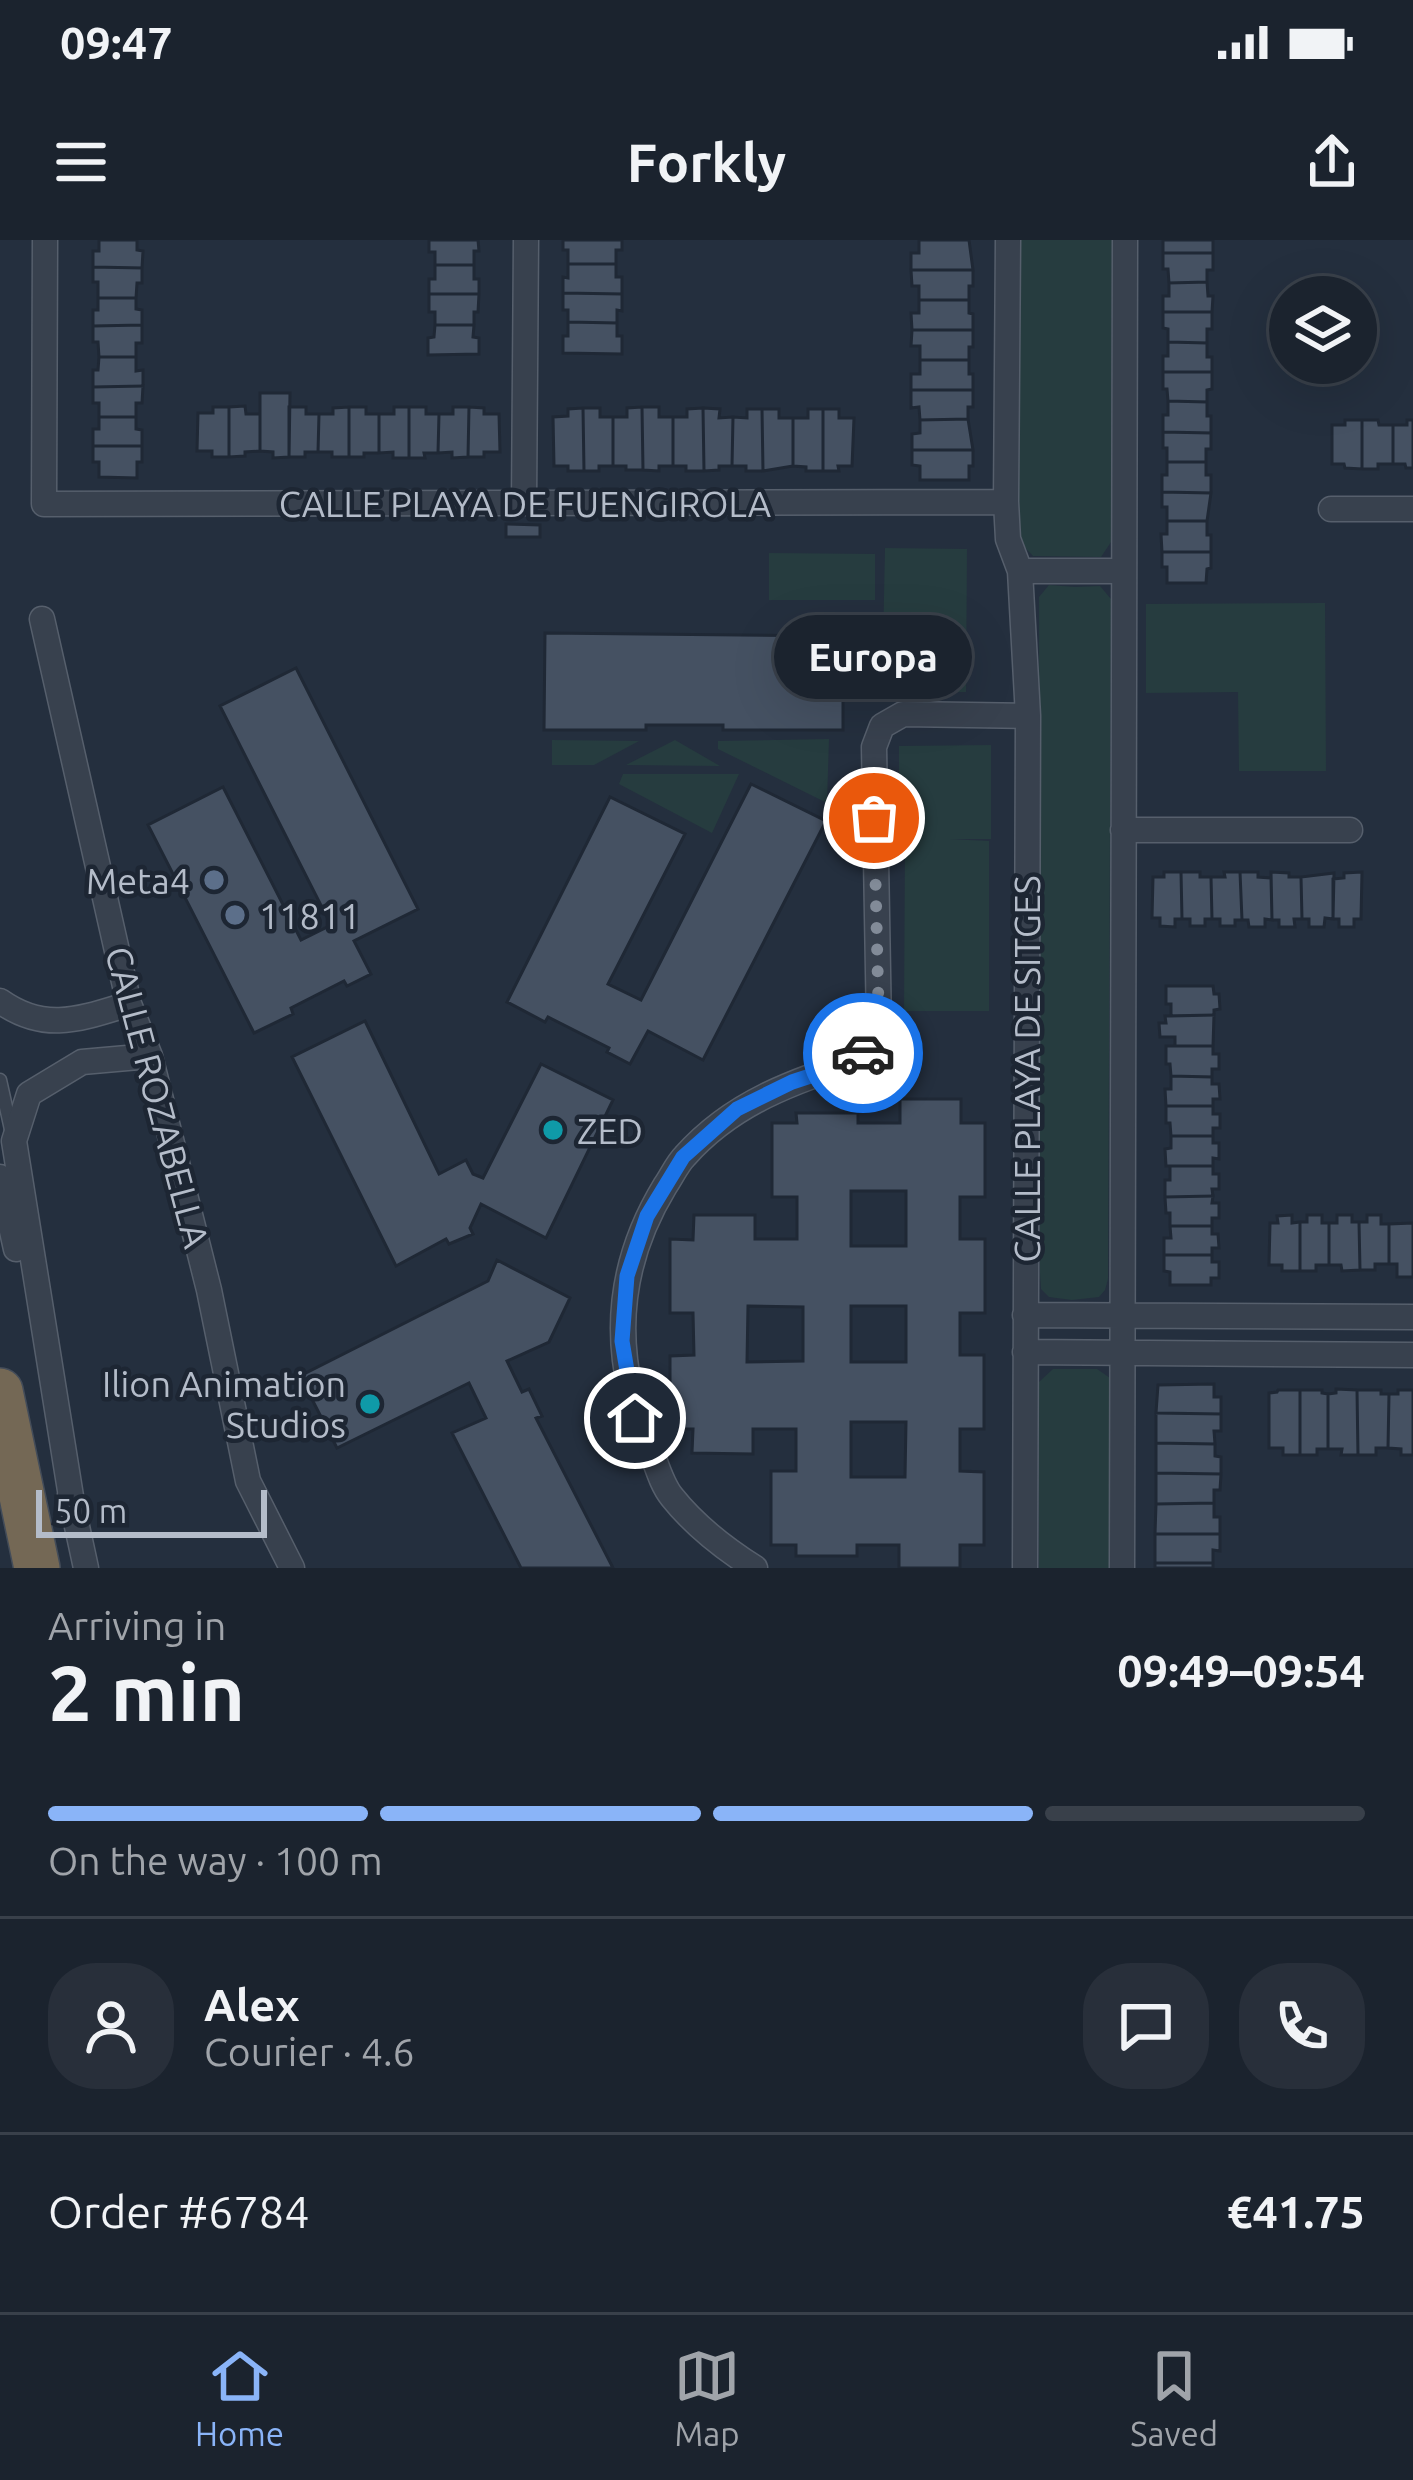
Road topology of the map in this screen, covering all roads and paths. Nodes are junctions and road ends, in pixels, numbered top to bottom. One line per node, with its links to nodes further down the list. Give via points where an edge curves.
1 (45, 240): 6 (street, CALLE PLAYA DE FUENGIROLA, via 44,503)
2 (526, 240): 6 (street)
3 (1008, 240): 5 (street, CALLE PLAYA DE SITGES)
4 (1125, 240): 10 (street)
5 (1006, 502): 6 (street, CALLE PLAYA DE FUENGIROLA); 9 (street, CALLE PLAYA DE SITGES)
6 (524, 503)
7 (1331, 509): 8 (street)
8 (1413, 509)
9 (1020, 571): 10 (street); 12 (street, CALLE PLAYA DE SITGES)
10 (1124, 571): 13 (street)
11 (42, 620): 16 (street, CALLE ROZABELLA)
12 (1028, 716): 21 (street, CALLE PLAYA DE SITGES); 32 (street, via 903,714 882,726 874,747 879,1027 859,1060 737,1109 683,1157 647,1216 627,1276 622,1341 635,1418 670,1495)
13 (1123, 830): 14 (street); 22 (street)
14 (1350, 830)
15 (0, 1000): 16 (street, via 21,1016 66,1023)
16 (129, 1004): 17 (street, CALLE ROZABELLA)
17 (150, 1056): 19 (street, via 82,1062 29,1094); 31 (street, CALLE ROZABELLA, via 248,1481)
18 (0, 1081): 19 (lane)
19 (14, 1141): 28 (street)
20 (0, 1178): 28 (street)
21 (1025, 1316): 22 (street); 24 (street, CALLE PLAYA DE SITGES)
22 (1121, 1316): 23 (street); 25 (street)
23 (1413, 1317)
24 (1025, 1352): 25 (street); 33 (street, CALLE PLAYA DE SITGES)
25 (1121, 1352): 26 (street); 34 (street)
26 (1413, 1355)
27 (0, 1391): 29 (highway)
28 (73, 1509): 30 (street)
29 (37, 1568)
30 (86, 1568)
31 (292, 1568)
32 (755, 1568)
33 (1025, 1568)
34 (1122, 1568)

